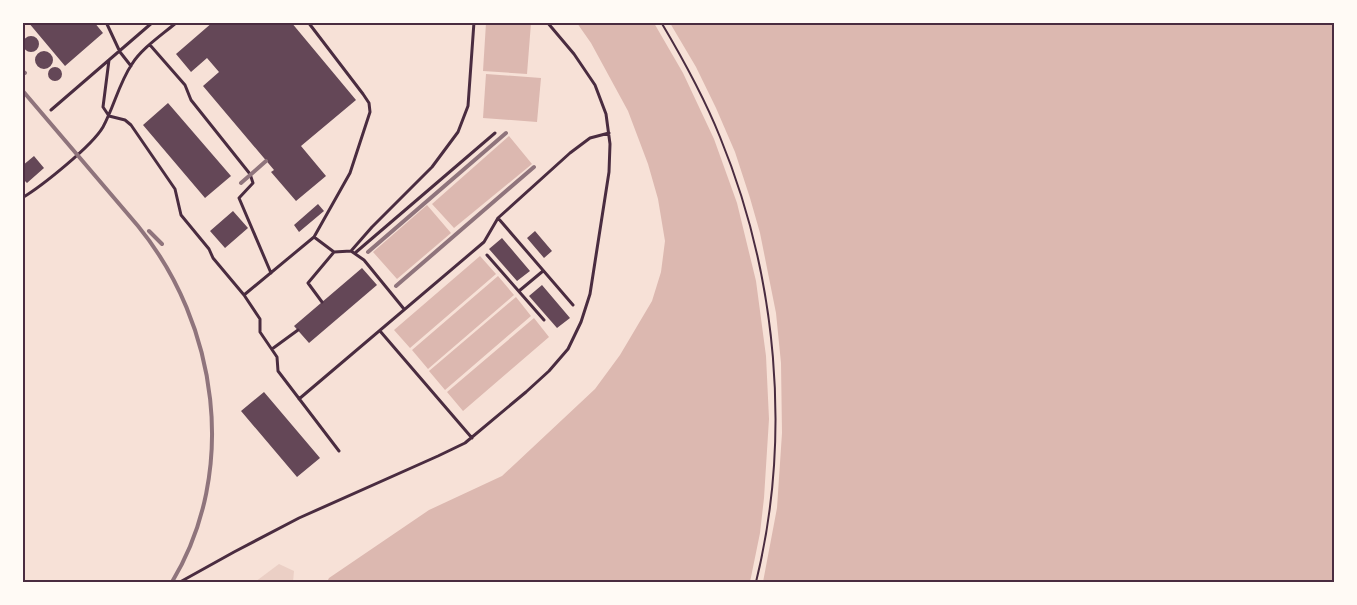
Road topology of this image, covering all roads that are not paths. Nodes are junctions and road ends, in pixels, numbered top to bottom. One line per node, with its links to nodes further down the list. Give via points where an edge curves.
1 (106, 22): 8 (lane)
2 (153, 22): 8 (lane)
3 (177, 22): 7 (lane)
4 (308, 22): 17 (lane, via 364,94 370,112 350,173)
5 (474, 22): 18 (lane, via 468,106 458,132 432,168)
6 (547, 22): 14 (lane, via 595,85)
7 (150, 45): 10 (lane); 23 (lane, via 250,174 253,183 239,198)
8 (120, 52): 9 (lane); 10 (lane)
9 (109, 60): 11 (lane); 12 (lane, via 104,106)
10 (130, 66): 12 (lane)
11 (51, 110)
12 (109, 116): 15 (lane, via 93,140 46,182); 25 (lane, via 132,125 175,189 181,215)
13 (495, 133): 20 (lane)
14 (609, 133): 16 (lane, via 583,142); 34 (lane, via 609,172 595,265 586,309 575,336 549,371)
15 (22, 198)
16 (498, 218): 22 (lane); 28 (lane, via 484,242)
17 (314, 237): 19 (lane); 23 (lane)
18 (351, 251): 19 (lane); 20 (lane)
19 (334, 252): 26 (lane, via 308,283)
20 (355, 253): 28 (lane)
21 (487, 255): 24 (lane)
22 (544, 271): 24 (lane); 27 (lane)
23 (270, 273): 25 (lane)
24 (519, 292): 29 (lane)
25 (244, 295): 32 (lane, via 260,318 260,332)
26 (322, 302)
27 (573, 305)
28 (404, 309): 31 (lane)
29 (544, 320)
30 (298, 330): 32 (lane)
31 (380, 331): 33 (lane); 34 (lane)
32 (272, 349): 33 (lane, via 277,357 278,371)
33 (299, 399): 35 (lane)
34 (472, 438): 36 (lane, via 270,533)
35 (340, 451)
36 (180, 582)

